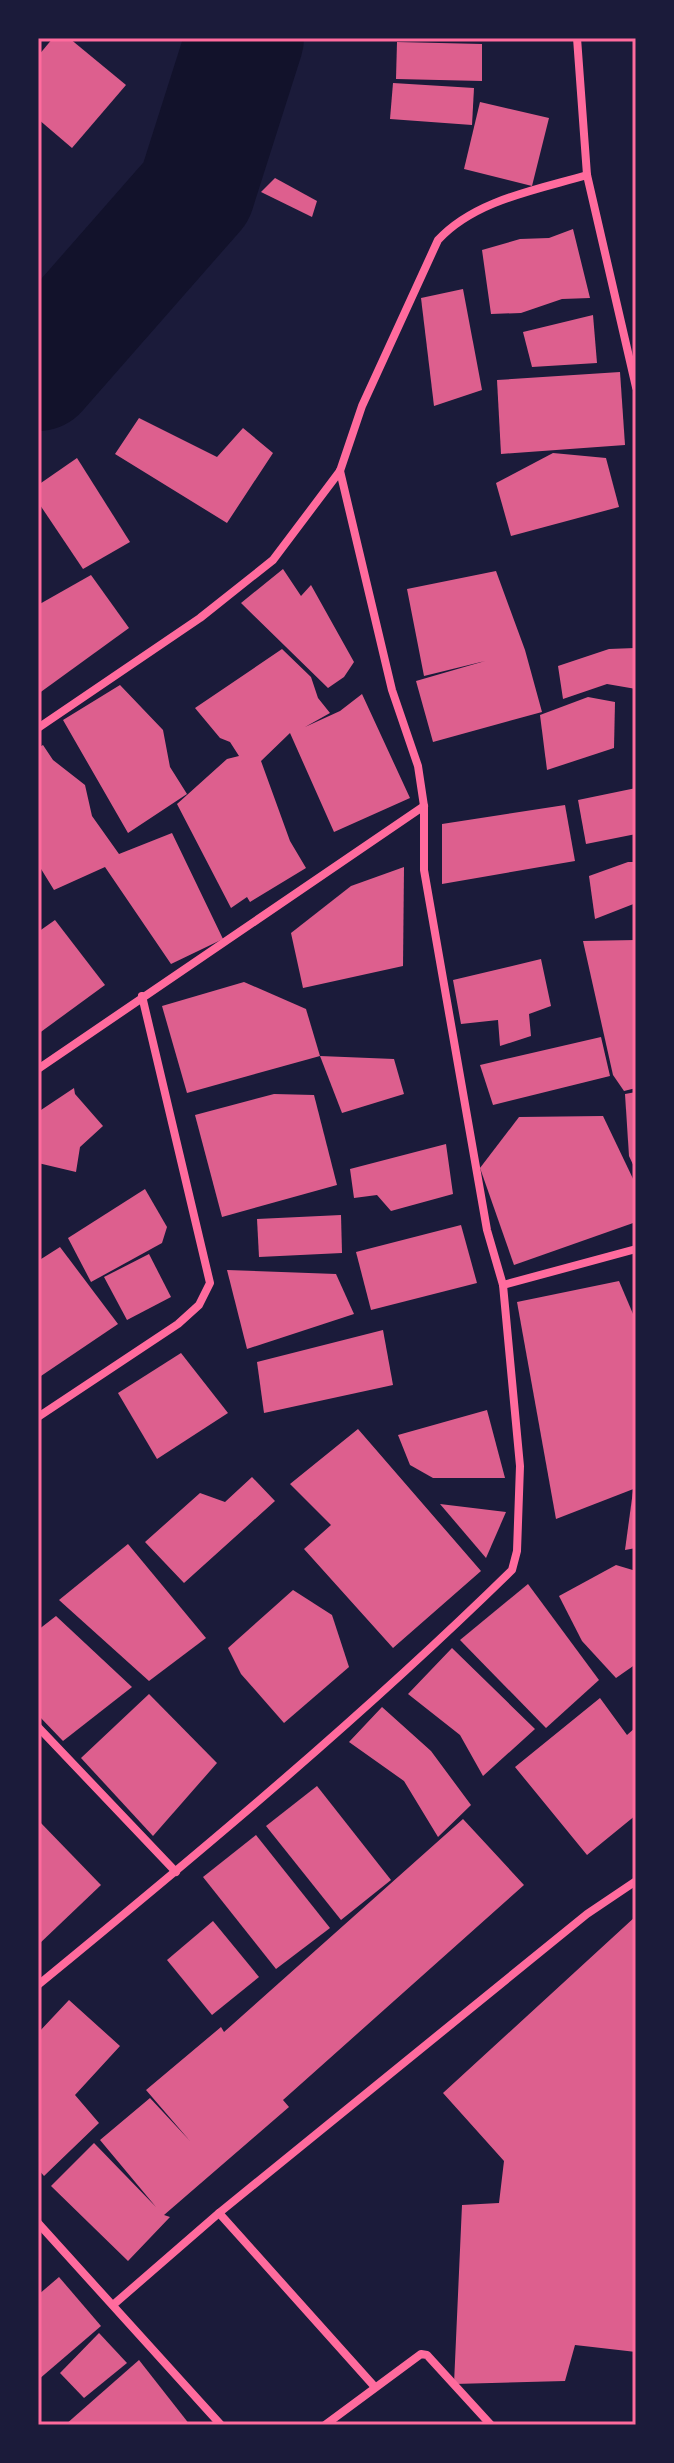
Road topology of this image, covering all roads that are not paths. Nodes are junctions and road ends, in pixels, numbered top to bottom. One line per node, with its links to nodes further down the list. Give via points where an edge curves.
1 (577, 38): 2 (street)
2 (587, 175): 3 (street); 4 (street, via 474,211 438,240 362,406)
3 (636, 387)
4 (340, 471): 5 (street, via 273,560 200,618); 6 (street)
5 (38, 728)
6 (424, 806): 7 (street); 10 (street, via 424,870 487,1230)
7 (142, 996): 8 (street); 11 (street, via 210,1283 199,1305 178,1324)
8 (38, 1069)
9 (636, 1249): 10 (street)
10 (503, 1285): 13 (street, via 520,1466 512,1570)
11 (38, 1417)
12 (38, 1727): 13 (street)
13 (176, 1872): 15 (street)
14 (636, 1881): 16 (street, via 587,1914)
15 (38, 1985)
16 (219, 2213): 18 (street); 19 (street)
17 (38, 2223): 18 (street)
18 (113, 2305): 20 (street)
19 (374, 2386): 21 (street); 22 (street, via 414,2356 427,2355)
20 (221, 2425)
21 (325, 2425)
22 (491, 2425)

